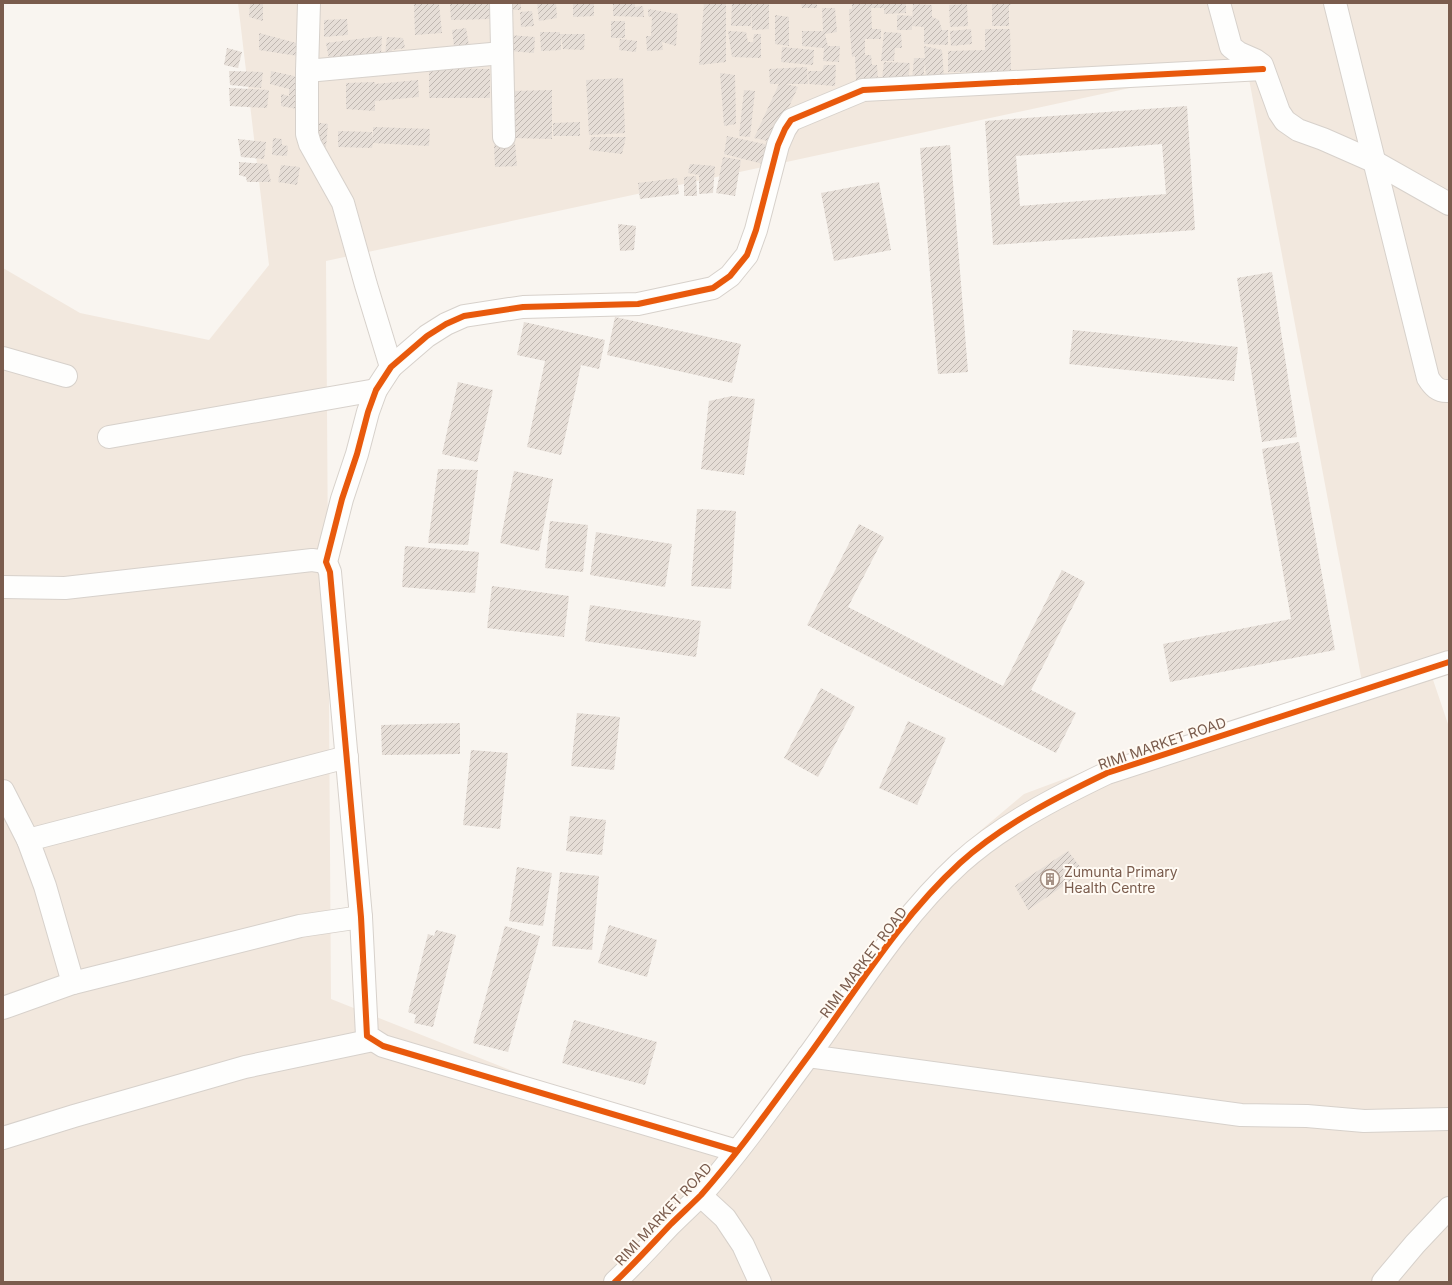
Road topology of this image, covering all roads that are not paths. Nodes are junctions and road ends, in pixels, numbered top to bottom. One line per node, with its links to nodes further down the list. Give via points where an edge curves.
1 (309, 3): 7 (street)
2 (501, 3): 5 (street)
3 (1219, 3): 6 (street, via 1231,47 1262,65)
4 (1334, 3): 9 (street)
5 (502, 53): 7 (street); 8 (street)
6 (1263, 70): 9 (street, via 1285,121 1298,130); 12 (street, via 863,90 791,120 778,145 747,255 730,276 713,288 638,304 523,307 464,316 427,336)
7 (307, 71): 12 (street, via 306,134 343,203)
8 (504, 137)
9 (1373, 161): 10 (street); 15 (street, via 1428,378 1433,386)
10 (1449, 204)
11 (3, 358): 13 (street)
12 (391, 367): 14 (street)
13 (66, 376)
14 (376, 390): 16 (street); 17 (street, via 342,499)
15 (1449, 391)
16 (109, 437)
17 (326, 562): 18 (street, via 312,560 64,588); 20 (street, via 330,572)
18 (3, 587)
19 (1449, 662): 27 (street, RIMI MARKET ROAD, via 1107,773 1032,812 961,862 930,894 899,929)
20 (347, 757): 22 (street); 23 (street)
21 (3, 791): 22 (street)
22 (28, 840): 24 (street, via 45,886)
23 (361, 917): 24 (street, via 300,926); 26 (street, via 367,1036)
24 (73, 983): 25 (street)
25 (3, 1008)
26 (373, 1040): 29 (street, via 245,1067); 30 (street, via 383,1046)
27 (808, 1056): 28 (street, via 1241,1115 1307,1116 1364,1121); 30 (street, RIMI MARKET ROAD)
28 (1449, 1119)
29 (3, 1138)
30 (737, 1151): 31 (street, RIMI MARKET ROAD)
31 (700, 1195): 33 (street, RIMI MARKET ROAD); 34 (street, via 725,1218 743,1245)
32 (1449, 1208): 35 (street)
33 (615, 1282)
34 (760, 1282)
35 (1383, 1282)

